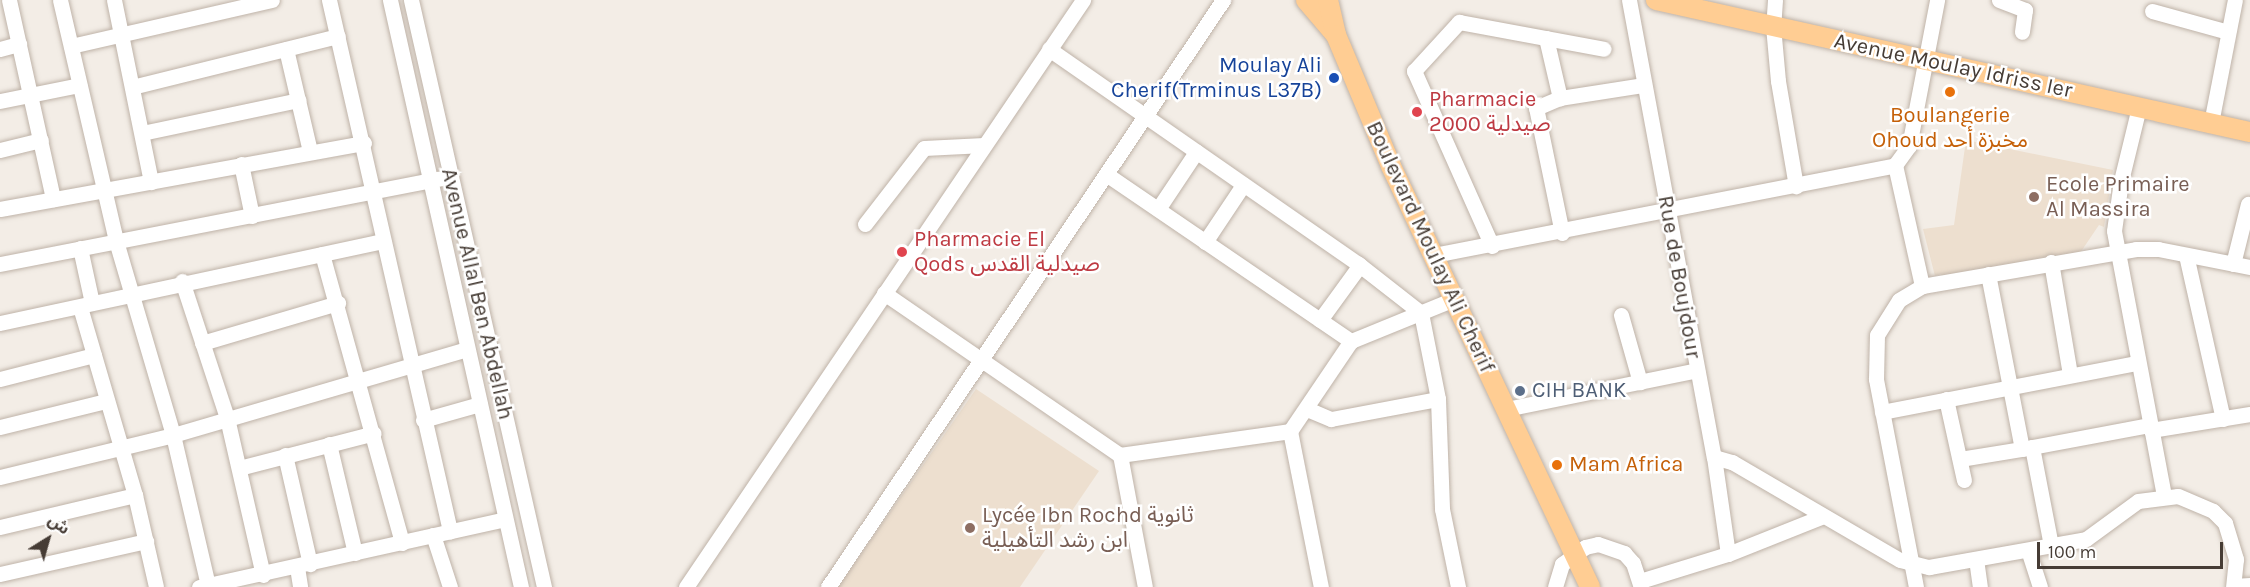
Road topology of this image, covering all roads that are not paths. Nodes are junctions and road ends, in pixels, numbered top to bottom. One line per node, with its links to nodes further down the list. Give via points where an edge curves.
1 (9, 0): 26 (street)
2 (60, 0): 27 (street)
3 (114, 0): 23 (street)
4 (272, 0): 23 (street)
5 (329, 0): 24 (street)
6 (390, 0): 55 (street, Avenue Allal Ben Abdellah)
7 (411, 0): 54 (street, Avenue Allal Ben Abdellah)
8 (1083, 0): 29 (street)
9 (1222, 0): 41 (street)
10 (1306, 0): 22 (main road, Boulevard Moulay Ali Cherif)
11 (1328, 0): 22 (main road, Boulevard Moulay Ali Cherif)
12 (1629, 0): 34 (street, Rue de Boujdour)
13 (1656, 0): 19 (main road, Avenue Moulay Idriss Ier)
14 (1775, 0): 19 (street)
15 (1937, 0): 32 (street)
16 (2000, 0): 20 (street, via 2025,10)
17 (2235, 0): 21 (street)
18 (2152, 11): 21 (street)
19 (1773, 26): 32 (main road, Avenue Moulay Idriss Ier); 58 (street)
20 (2022, 32)
21 (2228, 32): 42 (street)
22 (1336, 35): 76 (main road, Boulevard Moulay Ali Cherif, via 1391,166)
23 (121, 36): 27 (street); 35 (street)
24 (338, 36): 31 (street); 46 (street)
25 (1546, 38): 30 (street); 37 (street); 72 (street, via 1459,22 1414,71)
26 (19, 44): 28 (street); 36 (street)
27 (71, 46): 33 (street)
28 (0, 49)
29 (1049, 49): 41 (street); 47 (street)
30 (1604, 49)
31 (286, 50): 35 (street); 38 (street)
32 (1926, 60): 40 (main road, Avenue Moulay Idriss Ier); 52 (street, via 1909,146)
33 (79, 85): 36 (street); 59 (street)
34 (1643, 85): 37 (street); 65 (street, Rue de Boujdour)
35 (132, 87): 44 (street)
36 (31, 94): 39 (street); 45 (street)
37 (1560, 98): 68 (street, via 1538,105 1535,114)
38 (299, 100): 44 (street); 49 (street)
39 (0, 101)
40 (2139, 107): 42 (main road, Avenue Moulay Idriss Ier); 74 (street, via 2121,180 2114,231)
41 (1145, 116): 50 (street); 53 (street)
42 (2211, 123): 43 (main road, Avenue Moulay Idriss Ier)
43 (2250, 132)
44 (142, 133): 56 (street)
45 (41, 140): 48 (street); 61 (street)
46 (364, 142): 49 (street); 60 (street)
47 (984, 145): 67 (street, via 924,148); 87 (street)
48 (0, 150)
49 (310, 151): 51 (street)
50 (1196, 152): 57 (street); 64 (street)
51 (241, 164): 56 (street); 66 (street)
52 (1894, 165): 58 (street); 85 (street)
53 (1106, 174): 64 (street); 99 (street)
54 (450, 176): 55 (street); 160 (street, Avenue Allal Ben Abdellah)
55 (430, 181): 60 (street); 97 (street, Avenue Allal Ben Abdellah)
56 (151, 182): 59 (street)
57 (1243, 185): 71 (street); 81 (street)
58 (1796, 186): 65 (street)
59 (105, 190): 61 (street); 69 (street)
60 (374, 193): 66 (street); 70 (street)
61 (53, 199): 63 (street)
62 (2248, 204): 80 (street)
63 (0, 209)
64 (1158, 209): 71 (street)
65 (1667, 210): 68 (street); 102 (street, Rue de Boujdour)
66 (252, 216): 69 (street)
67 (865, 224)
68 (1562, 233): 72 (street)
69 (116, 241): 73 (street); 86 (street)
70 (383, 241): 75 (street); 101 (street)
71 (1205, 242): 93 (street)
72 (1492, 246): 76 (street)
73 (80, 248): 79 (street); 90 (street)
74 (2116, 252): 77 (street, via 2158,249); 78 (street); 100 (street)
75 (322, 254): 84 (street); 89 (street)
76 (1434, 255): 88 (main road, Boulevard Moulay Ali Cherif)
77 (2186, 255): 80 (street); 117 (street)
78 (2051, 262): 83 (street); 103 (street)
79 (0, 264)
80 (2233, 264): 82 (street)
81 (1360, 265): 91 (street); 93 (street)
82 (2250, 267)
83 (1988, 274): 85 (street); 107 (street)
84 (182, 281): 86 (street); 96 (street)
85 (1922, 286): 114 (street, via 1899,300 1877,335 1876,379)
86 (131, 293): 90 (street); 123 (street)
87 (884, 293): 99 (street); 161 (street)
88 (1454, 299): 91 (street); 112 (main road, Boulevard Moulay Ali Cherif)
89 (338, 303): 96 (street); 104 (street)
90 (86, 305): 94 (street); 98 (street)
91 (1421, 313): 95 (street); 108 (street)
92 (1621, 315): 106 (street)
93 (1320, 320): 95 (street)
94 (0, 323)
95 (1351, 341): 113 (street)
96 (202, 343): 116 (street)
97 (467, 349): 101 (street); 111 (street, Avenue Allal Ben Abdellah)
98 (94, 355): 105 (street); 110 (street)
99 (982, 358): 128 (street); 162 (street)
100 (2137, 363): 103 (street); 120 (street)
101 (410, 364): 104 (street); 118 (street)
102 (1697, 370): 106 (street); 129 (street, Rue de Boujdour)
103 (2070, 374): 107 (street)
104 (358, 378): 116 (street); 122 (street)
105 (0, 379)
106 (1640, 382): 112 (street)
107 (2009, 387): 109 (street); 126 (street)
108 (1438, 399): 113 (street, via 1331,419); 165 (street, via 1439,486)
109 (1946, 399): 114 (street); 130 (street)
110 (106, 400): 119 (street); 125 (street)
111 (480, 404): 118 (street); 137 (street, Avenue Allal Ben Abdellah)
112 (1506, 409): 146 (main road, Boulevard Moulay Ali Cherif)
113 (1307, 410): 121 (street)
114 (1882, 412): 149 (street)
115 (2250, 414): 117 (street)
116 (227, 418): 123 (street); 131 (street)
117 (2223, 418): 120 (street)
118 (423, 420): 139 (street)
119 (0, 427)
120 (2150, 427): 126 (street); 135 (street)
121 (1290, 431): 128 (street); 164 (street)
122 (374, 433): 124 (street); 142 (street)
123 (173, 435): 125 (street); 155 (street)
124 (329, 444): 127 (street); 145 (street)
125 (121, 447): 132 (street); 134 (street)
126 (2027, 448): 130 (street); 143 (street)
127 (285, 455): 131 (street); 150 (street)
128 (1120, 455): 163 (street)
129 (1714, 457): 136 (street, via 1732,462); 147 (street, Rue de Boujdour)
130 (1960, 459): 133 (street)
131 (239, 468): 152 (street)
132 (0, 477)
133 (1964, 480)
134 (135, 495): 138 (street); 141 (street)
135 (2164, 495): 143 (street, via 2138,501 2094,536); 171 (street, via 2193,501 2213,511 2225,523 2236,559)
136 (1821, 517): 147 (street); 149 (street)
137 (506, 519): 139 (street); 159 (street, Avenue Allal Ben Abdellah)
138 (0, 527)
139 (450, 531): 140 (street)
140 (433, 535): 142 (street); 158 (street)
141 (146, 541): 151 (street); 156 (street)
142 (402, 543): 145 (street)
143 (2051, 546): 144 (street)
144 (2028, 550): 148 (street); 170 (street)
145 (355, 553): 150 (street)
146 (1574, 553): 153 (street, via 1598,544 1612,547 1634,563); 166 (street, via 1562,564); 167 (main road, Boulevard Moulay Ali Cherif)
147 (1728, 554): 153 (street)
148 (1976, 559): 149 (street, via 1929,567); 169 (street)
149 (1913, 565): 168 (street)
150 (303, 566): 152 (street); 157 (street)
151 (0, 574)
152 (263, 575): 155 (street)
153 (1641, 584)
154 (2250, 585): 171 (street)
155 (204, 586)
156 (156, 587)
157 (300, 587)
158 (450, 587)
159 (521, 587)
160 (543, 587)
161 (686, 587)
162 (828, 587)
163 (1145, 587)
164 (1321, 587)
165 (1458, 587)
166 (1555, 587)
167 (1590, 587)
168 (1916, 587)
169 (1980, 587)
170 (2040, 587)
171 (2234, 587)

